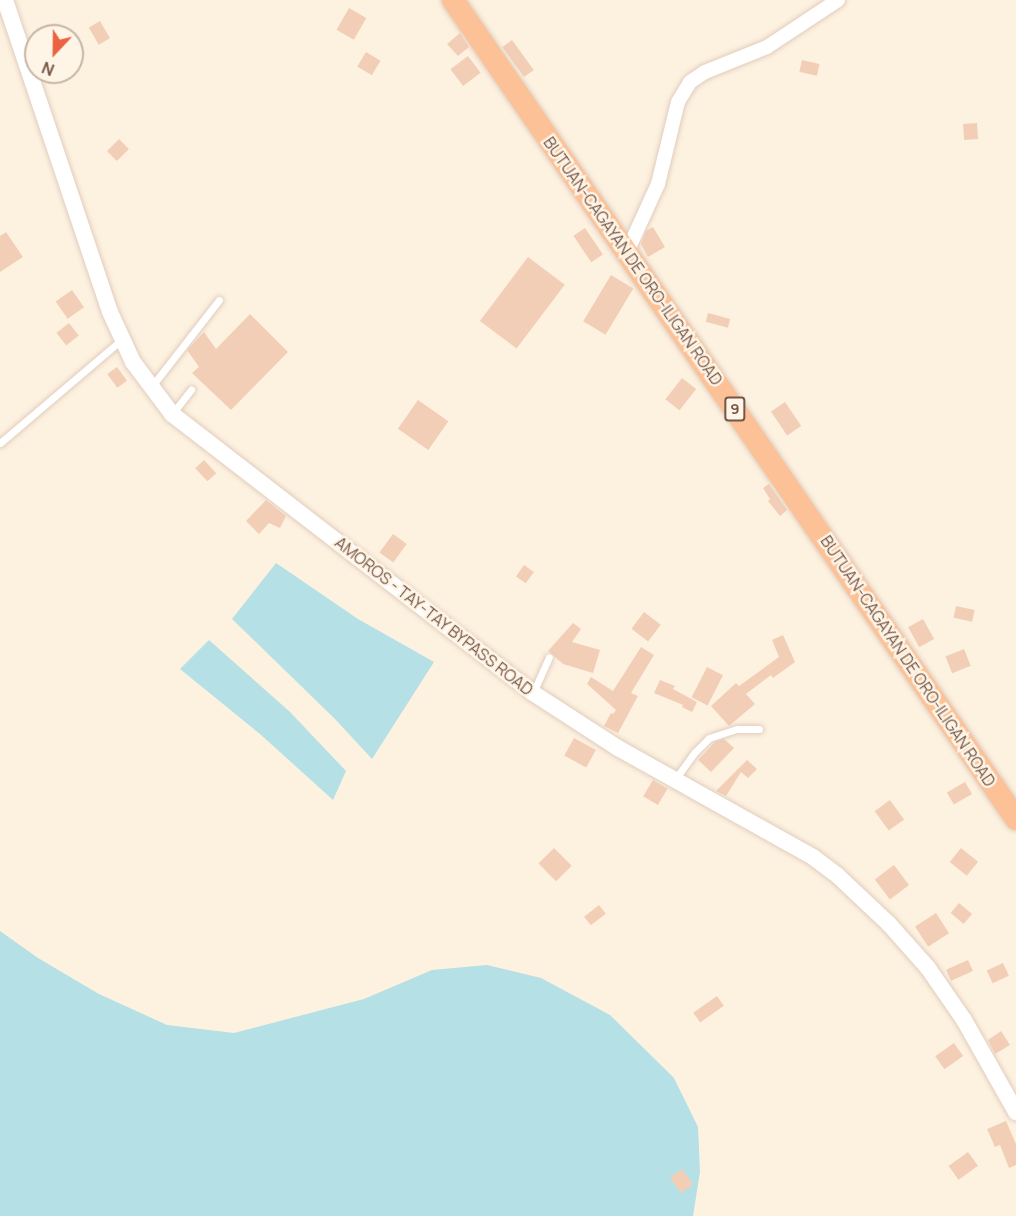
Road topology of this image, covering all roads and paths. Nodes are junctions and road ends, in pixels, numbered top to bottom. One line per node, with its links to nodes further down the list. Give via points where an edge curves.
1 (5, 0): 6 (street, AMOROS - TAY-TAY BYPASS ROAD)
2 (453, 0): 4 (highway, BUTUAN-CAGAYAN DE ORO-ILIGAN ROAD / 9)
3 (838, 0): 4 (street, via 767,47 690,82 678,102 658,184)
4 (627, 252): 15 (highway, BUTUAN-CAGAYAN DE ORO-ILIGAN ROAD / 9)
5 (219, 300): 7 (lane)
6 (122, 339): 7 (street, AMOROS - TAY-TAY BYPASS ROAD); 10 (lane)
7 (151, 388): 9 (street, AMOROS - TAY-TAY BYPASS ROAD)
8 (192, 390): 9 (lane)
9 (172, 414): 12 (street, AMOROS - TAY-TAY BYPASS ROAD)
10 (0, 443)
11 (549, 657): 12 (lane)
12 (533, 693): 14 (street, AMOROS - TAY-TAY BYPASS ROAD, via 618,748)
13 (759, 729): 14 (lane, via 737,729 709,738)
14 (676, 778): 16 (street, AMOROS - TAY-TAY BYPASS ROAD, via 813,857 889,924 928,968 964,1020)
15 (1016, 819)
16 (1016, 1112)

